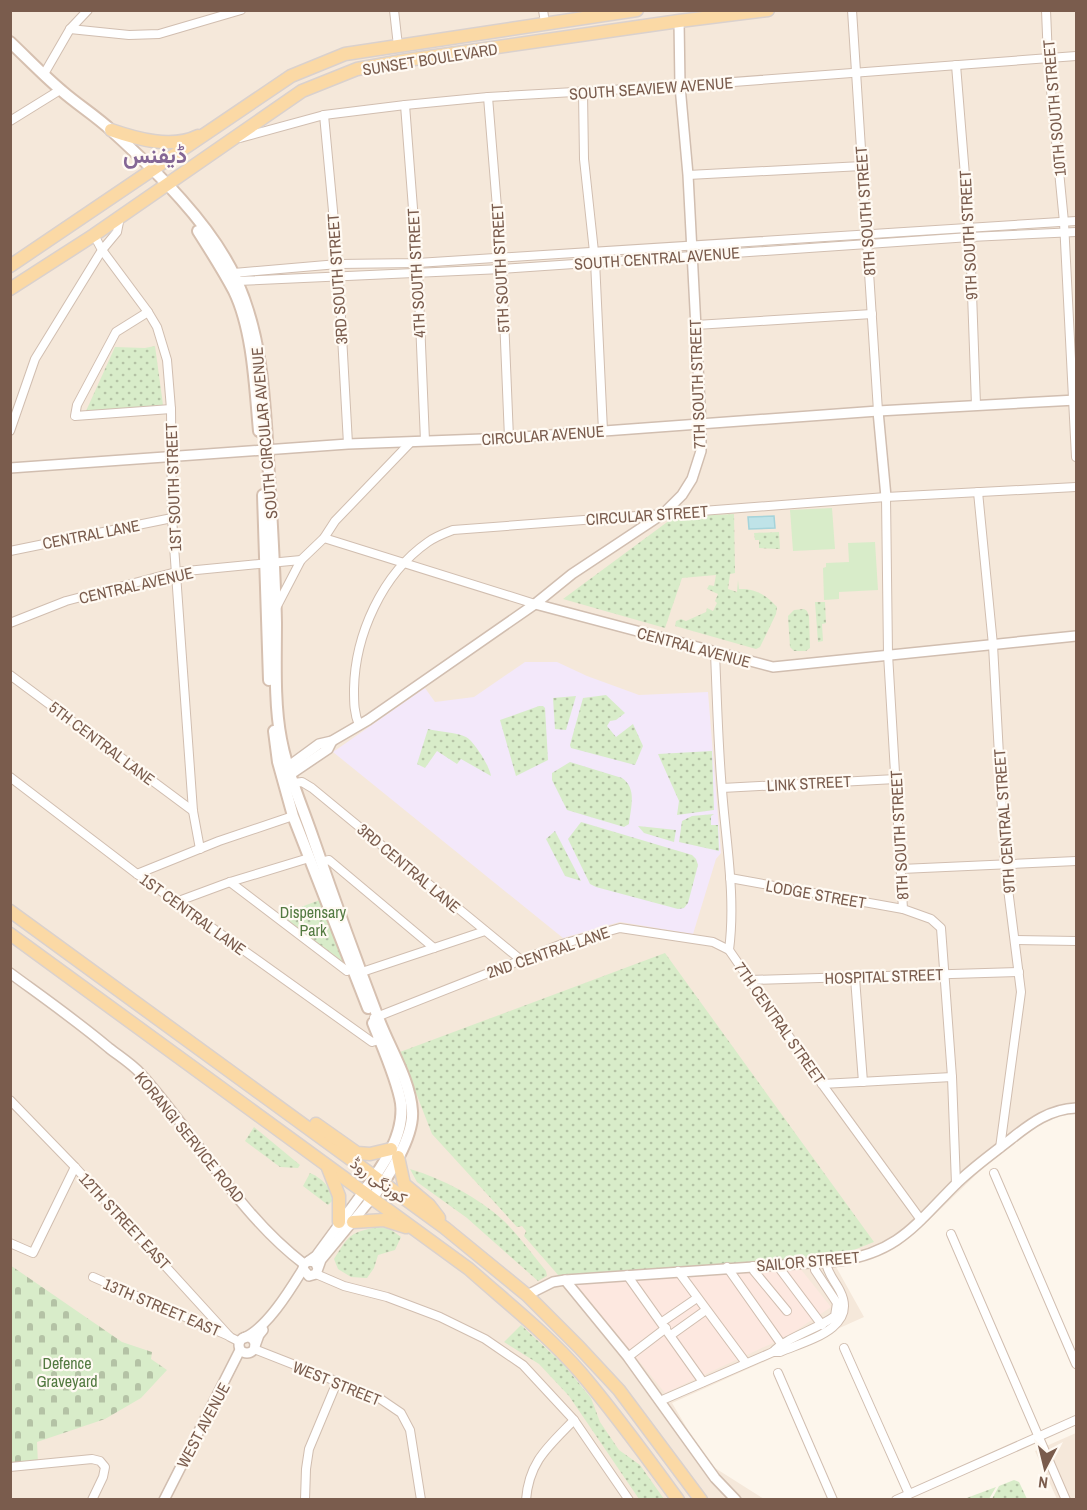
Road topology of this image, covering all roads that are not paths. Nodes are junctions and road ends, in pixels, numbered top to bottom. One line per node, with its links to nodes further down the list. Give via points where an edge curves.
1 (88, 10): 10 (street)
2 (241, 10): 10 (street, via 159,34)
3 (394, 10): 13 (street)
4 (637, 10): 8 (main road, SUNSET BOULEVARD)
5 (768, 10): 9 (main road, SUNSET BOULEVARD)
6 (852, 10): 18 (street, 8TH SOUTH STREET)
7 (1046, 10): 16 (street, 10TH SOUTH STREET)
8 (544, 17): 11 (main road, SUNSET BOULEVARD)
9 (679, 21): 14 (main road, SUNSET BOULEVARD); 20 (street, 7TH SOUTH STREET)
10 (70, 29): 19 (street)
11 (480, 33): 13 (main road, SUNSET BOULEVARD); 14 (main road)
12 (10, 42): 19 (main road, SOUTH CIRCULAR AVENUE)
13 (398, 46): 27 (main road, SUNSET BOULEVARD, via 345,54 291,76)
14 (483, 50): 29 (main road, SUNSET BOULEVARD, via 357,69 302,92)
15 (1077, 56): 16 (street, SOUTH SEAVIEW AVENUE)
16 (1048, 59): 17 (street, SOUTH SEAVIEW AVENUE); 35 (street, 10TH SOUTH STREET)
17 (956, 65): 18 (street, SOUTH SEAVIEW AVENUE); 38 (street, 9TH SOUTH STREET)
18 (855, 73): 20 (street, SOUTH SEAVIEW AVENUE); 30 (street, 8TH SOUTH STREET)
19 (44, 74): 21 (main road, SOUTH CIRCULAR AVENUE)
20 (680, 86): 22 (street, SOUTH SEAVIEW AVENUE); 32 (street, 7TH SOUTH STREET)
21 (60, 90): 26 (street); 28 (main road, SOUTH CIRCULAR AVENUE)
22 (583, 92): 23 (street, SOUTH SEAVIEW AVENUE); 45 (street, via 584,159)
23 (488, 97): 24 (street, SOUTH SEAVIEW AVENUE); 47 (street, 5TH SOUTH STREET)
24 (405, 105): 25 (street, SOUTH SEAVIEW AVENUE); 49 (street, 4TH SOUTH STREET)
25 (324, 115): 29 (street, SOUTH SEAVIEW AVENUE); 50 (street, 3RD SOUTH STREET)
26 (10, 121)
27 (217, 125): 28 (main road, via 193,138 177,141 136,139); 31 (main road, SUNSET BOULEVARD)
28 (111, 130): 31 (main road, SOUTH CIRCULAR AVENUE)
29 (230, 141): 33 (main road, SUNSET BOULEVARD)
30 (862, 166): 32 (street); 40 (street, 8TH SOUTH STREET)
31 (153, 171): 33 (main road, SOUTH CIRCULAR AVENUE); 51 (main road, SUNSET BOULEVARD)
32 (688, 175): 43 (street, 7TH SOUTH STREET)
33 (165, 185): 34 (main road, SUNSET BOULEVARD); 55 (main road, SOUTH CIRCULAR AVENUE, via 205,229); 71 (main road, SOUTH CIRCULAR AVENUE, via 235,292 252,358)
34 (120, 217): 41 (main road, SUNSET BOULEVARD); 44 (street, via 117,232)
35 (1064, 222): 36 (street); 38 (street); 39 (street, 10TH SOUTH STREET)
36 (1077, 222)
37 (1077, 232): 39 (street, SOUTH CENTRAL AVENUE)
38 (969, 233): 39 (street, SOUTH CENTRAL AVENUE); 40 (street); 42 (street, SOUTH CENTRAL AVENUE); 61 (street, 9TH SOUTH STREET)
39 (1065, 233): 60 (street, 10TH SOUTH STREET)
40 (867, 234): 42 (street, 8TH SOUTH STREET); 43 (street)
41 (94, 235): 44 (street); 56 (main road, SUNSET BOULEVARD)
42 (867, 244): 46 (street, SOUTH CENTRAL AVENUE); 58 (street, 8TH SOUTH STREET)
43 (691, 245): 45 (street); 46 (street, 7TH SOUTH STREET)
44 (102, 250): 57 (street, 1ST SOUTH STREET); 66 (street, via 35,359)
45 (594, 252): 47 (street); 48 (street)
46 (692, 255): 48 (street, SOUTH CENTRAL AVENUE); 59 (street, 7TH SOUTH STREET)
47 (501, 257): 49 (street); 52 (street, 5TH SOUTH STREET)
48 (595, 261): 52 (street, SOUTH CENTRAL AVENUE); 65 (street)
49 (417, 263): 50 (street); 53 (street, 4TH SOUTH STREET)
50 (338, 264): 54 (street, 3RD SOUTH STREET); 55 (street)
51 (10, 266)
52 (502, 269): 53 (street, SOUTH CENTRAL AVENUE); 67 (street, 5TH SOUTH STREET)
53 (418, 273): 54 (street, SOUTH CENTRAL AVENUE); 68 (street, 4TH SOUTH STREET)
54 (337, 275): 55 (street, SOUTH CENTRAL AVENUE); 70 (street, 3RD SOUTH STREET)
55 (235, 277): 71 (main road, SOUTH CIRCULAR AVENUE, via 253,322 260,358)
56 (10, 289)
57 (148, 312): 62 (street, 1ST SOUTH STREET, via 167,360); 62 (street, via 116,332 77,405 75,416)
58 (872, 314): 59 (street); 63 (street, 8TH SOUTH STREET)
59 (696, 325): 64 (street, 7TH SOUTH STREET)
60 (1075, 400): 61 (street, CIRCULAR AVENUE); 73 (street, 10TH SOUTH STREET)
61 (976, 405): 63 (street, CIRCULAR AVENUE)
62 (171, 409): 72 (street, 1ST SOUTH STREET)
63 (878, 411): 64 (street, CIRCULAR AVENUE); 77 (street)
64 (701, 424): 65 (street, CIRCULAR AVENUE); 78 (street, 7TH SOUTH STREET, via 701,451 692,479)
65 (603, 431): 67 (street, CIRCULAR AVENUE)
66 (10, 432)
67 (509, 438): 68 (street, CIRCULAR AVENUE)
68 (425, 441): 69 (street, CIRCULAR AVENUE)
69 (410, 443): 70 (street, CIRCULAR AVENUE); 80 (street, via 335,521)
70 (348, 444): 71 (street, CIRCULAR AVENUE)
71 (264, 450): 72 (street, CIRCULAR AVENUE); 83 (main road, SOUTH CIRCULAR AVENUE)
72 (172, 457): 74 (street, CIRCULAR AVENUE); 79 (street, 1ST SOUTH STREET)
73 (1077, 457)
74 (10, 468)
75 (1077, 487): 76 (street, CIRCULAR STREET)
76 (978, 492): 77 (street, CIRCULAR STREET); 90 (street, 9TH CENTRAL STREET)
77 (886, 497): 78 (street, CIRCULAR STREET); 92 (street, 8TH SOUTH STREET)
78 (664, 513): 84 (street, CIRCULAR STREET, via 453,530 428,541); 86 (street, 7TH SOUTH STREET, via 572,574)
79 (172, 518): 81 (street, CENTRAL LANE); 85 (street, 1ST SOUTH STREET)
80 (324, 538): 82 (street); 84 (street, CENTRAL AVENUE)
81 (10, 551)
82 (301, 560): 83 (street, CENTRAL AVENUE); 87 (street)
83 (270, 563): 85 (street, CENTRAL AVENUE); 87 (main road, SOUTH CIRCULAR AVENUE); 100 (main road, SOUTH CIRCULAR AVENUE, via 274,737)
84 (404, 563): 86 (street, CENTRAL AVENUE); 94 (street, CIRCULAR STREET, via 378,597 363,633 354,670 354,713)
85 (176, 572): 88 (street, CENTRAL AVENUE, via 66,601); 99 (street, 1ST SOUTH STREET)
86 (535, 604): 91 (street, CENTRAL AVENUE); 94 (street, 7TH SOUTH STREET)
87 (276, 610): 95 (main road, SOUTH CIRCULAR AVENUE, via 281,739)
88 (10, 623)
89 (1077, 636): 90 (street, CENTRAL AVENUE)
90 (993, 645): 92 (street, CENTRAL AVENUE); 105 (street, 9TH CENTRAL STREET)
91 (715, 653): 92 (street, CENTRAL AVENUE, via 773,667); 98 (street, 7TH CENTRAL STREET)
92 (888, 654): 97 (street, 8TH SOUTH STREET)
93 (10, 675): 99 (street, 5TH CENTRAL LANE)
94 (359, 725): 95 (street, 7TH SOUTH STREET, via 320,744)
95 (292, 774): 104 (main road, SOUTH CIRCULAR AVENUE); 113 (street, 3RD CENTRAL LANE)
96 (10, 777): 107 (street, 1ST CENTRAL LANE)
97 (896, 779): 98 (street, LINK STREET); 106 (street, 8TH SOUTH STREET)
98 (722, 788): 108 (street, 7TH CENTRAL STREET)
99 (193, 811): 101 (street, 1ST SOUTH STREET)
100 (293, 816): 101 (street); 102 (main road, SOUTH CIRCULAR AVENUE)
101 (200, 849): 107 (street)
102 (309, 858): 109 (street); 120 (main road, SOUTH CIRCULAR AVENUE)
103 (1077, 861): 105 (street)
104 (321, 862): 117 (street, via 329,860); 120 (main road, SOUTH CIRCULAR AVENUE)
105 (1005, 866): 106 (street); 115 (street, 9TH CENTRAL STREET)
106 (901, 869): 111 (street, 8TH SOUTH STREET)
107 (137, 874): 110 (street, 1ST CENTRAL LANE)
108 (730, 878): 111 (street, LODGE STREET); 118 (street, 7TH CENTRAL STREET)
109 (230, 882): 110 (street); 120 (street, via 347,971)
110 (176, 902): 127 (street, 1ST CENTRAL LANE, via 372,1042)
111 (903, 909): 123 (street, 8TH SOUTH STREET, via 941,928)
112 (10, 911): 133 (main road, کورنگی روڈ)
113 (485, 931): 117 (street); 119 (street, 3RD CENTRAL LANE)
114 (10, 934): 137 (main road, کورنگی روڈ)
115 (1016, 940): 116 (street); 121 (street, 9TH CENTRAL STREET)
116 (1077, 942)
117 (434, 948): 120 (street)
118 (729, 950): 119 (street, 2ND CENTRAL LANE, via 712,942 620,928); 125 (street, 7TH CENTRAL STREET)
119 (521, 960): 126 (street, 2ND CENTRAL LANE)
120 (358, 970): 126 (main road, SOUTH CIRCULAR AVENUE)
121 (1019, 972): 123 (street, HOSPITAL STREET); 134 (street, 9TH CENTRAL STREET, via 1021,992)
122 (10, 973): 154 (street, KORANGI SERVICE ROAD, via 140,1073 226,1183 288,1252)
123 (944, 974): 124 (street, HOSPITAL STREET); 128 (street, 8TH SOUTH STREET)
124 (855, 978): 125 (street, HOSPITAL STREET); 129 (street)
125 (750, 980): 130 (street, 7TH CENTRAL STREET)
126 (375, 1018): 127 (main road, SOUTH CIRCULAR AVENUE); 135 (main road, SOUTH CIRCULAR AVENUE, via 407,1088 412,1113 408,1132)
127 (379, 1040): 135 (main road, SOUTH CIRCULAR AVENUE, via 401,1103)
128 (952, 1077): 129 (street); 140 (street, 8TH SOUTH STREET)
129 (863, 1082): 130 (street)
130 (822, 1084): 142 (street, 7TH CENTRAL STREET)
131 (10, 1100): 136 (street, 12TH STREET EAST)
132 (1077, 1108): 134 (street, SAILOR STREET, via 1038,1119)
133 (282, 1110): 135 (main road, via 301,1114 357,1153); 139 (main road, کورنگی روڈ)
134 (1000, 1148): 140 (street, SAILOR STREET)
135 (394, 1153): 139 (main road, SOUTH CIRCULAR AVENUE); 146 (main road, via 404,1184 429,1205)
136 (75, 1167): 148 (street, via 33,1253); 165 (street, 12TH STREET EAST)
137 (328, 1167): 141 (main road, کورنگی روڈ); 143 (main road, via 339,1196)
138 (994, 1173): 172 (street)
139 (379, 1180): 141 (main road, SOUTH CIRCULAR AVENUE); 146 (main road, کورنگی روڈ)
140 (956, 1184): 142 (street, SAILOR STREET)
141 (368, 1195): 143 (street, WEST AVENUE); 144 (street, WEST AVENUE); 145 (main road, کورنگی روڈ)
142 (921, 1220): 150 (street, SAILOR STREET, via 900,1239 873,1254)
143 (339, 1222): 154 (street, WEST AVENUE)
144 (353, 1222): 145 (main road, via 384,1220); 154 (street, WEST AVENUE)
145 (410, 1228): 190 (main road, کورنگی روڈ, via 469,1269 578,1371)
146 (446, 1228): 159 (main road, کورنگی روڈ)
147 (951, 1234): 179 (street)
148 (10, 1243)
149 (815, 1262): 150 (street, SAILOR STREET); 151 (street, SAILOR STREET); 163 (street, via 815,1270 837,1303 835,1316)
150 (826, 1262): 169 (street, via 845,1302 843,1316 827,1332)
151 (780, 1264): 152 (street, SAILOR STREET); 163 (street)
152 (753, 1266): 153 (street, SAILOR STREET); 162 (street)
153 (727, 1267): 155 (street, SAILOR STREET); 166 (street)
154 (310, 1269): 167 (street, WEST AVENUE); 177 (street, KORANGI SERVICE ROAD, via 344,1286 440,1317 485,1339 523,1365)
155 (678, 1271): 156 (street, SAILOR STREET); 160 (street)
156 (627, 1275): 158 (street, SAILOR STREET); 164 (street)
157 (93, 1277): 165 (street, 13TH STREET EAST)
158 (566, 1280): 159 (street, SAILOR STREET); 170 (street)
159 (527, 1295): 191 (main road, کورنگی روڈ, via 619,1390)
160 (697, 1298): 161 (street); 164 (street)
161 (706, 1310): 164 (street); 171 (street)
162 (787, 1311)
163 (822, 1325): 166 (street)
164 (666, 1328): 170 (street); 175 (street)
165 (230, 1337): 167 (street, 12TH STREET EAST)
166 (782, 1345): 169 (street)
167 (247, 1346): 174 (street, WEST STREET); 184 (street, WEST AVENUE); 185 (street, WEST AVENUE)
168 (844, 1348): 181 (street)
169 (773, 1352): 171 (street)
170 (628, 1357): 176 (street)
171 (746, 1363): 175 (street)
172 (1077, 1364)
173 (778, 1373): 192 (street)
174 (337, 1382): 186 (street, via 309,1449); 187 (street, WEST STREET, via 379,1398 406,1420)
175 (703, 1382): 176 (street)
176 (660, 1401): 182 (street, via 715,1478)
177 (574, 1420): 188 (street, via 539,1456); 189 (street, KORANGI SERVICE ROAD)
178 (1077, 1420): 179 (street)
179 (1037, 1437): 181 (street); 194 (street)
180 (10, 1467): 183 (street, via 92,1458 100,1461 105,1472)
181 (909, 1494): 193 (street)
182 (739, 1499)
183 (92, 1500)
184 (164, 1500)
185 (170, 1500)
186 (305, 1500)
187 (421, 1500)
188 (526, 1500)
189 (629, 1500)
190 (678, 1500)
191 (701, 1500)
192 (833, 1500)
193 (896, 1500)
194 (1066, 1500)

